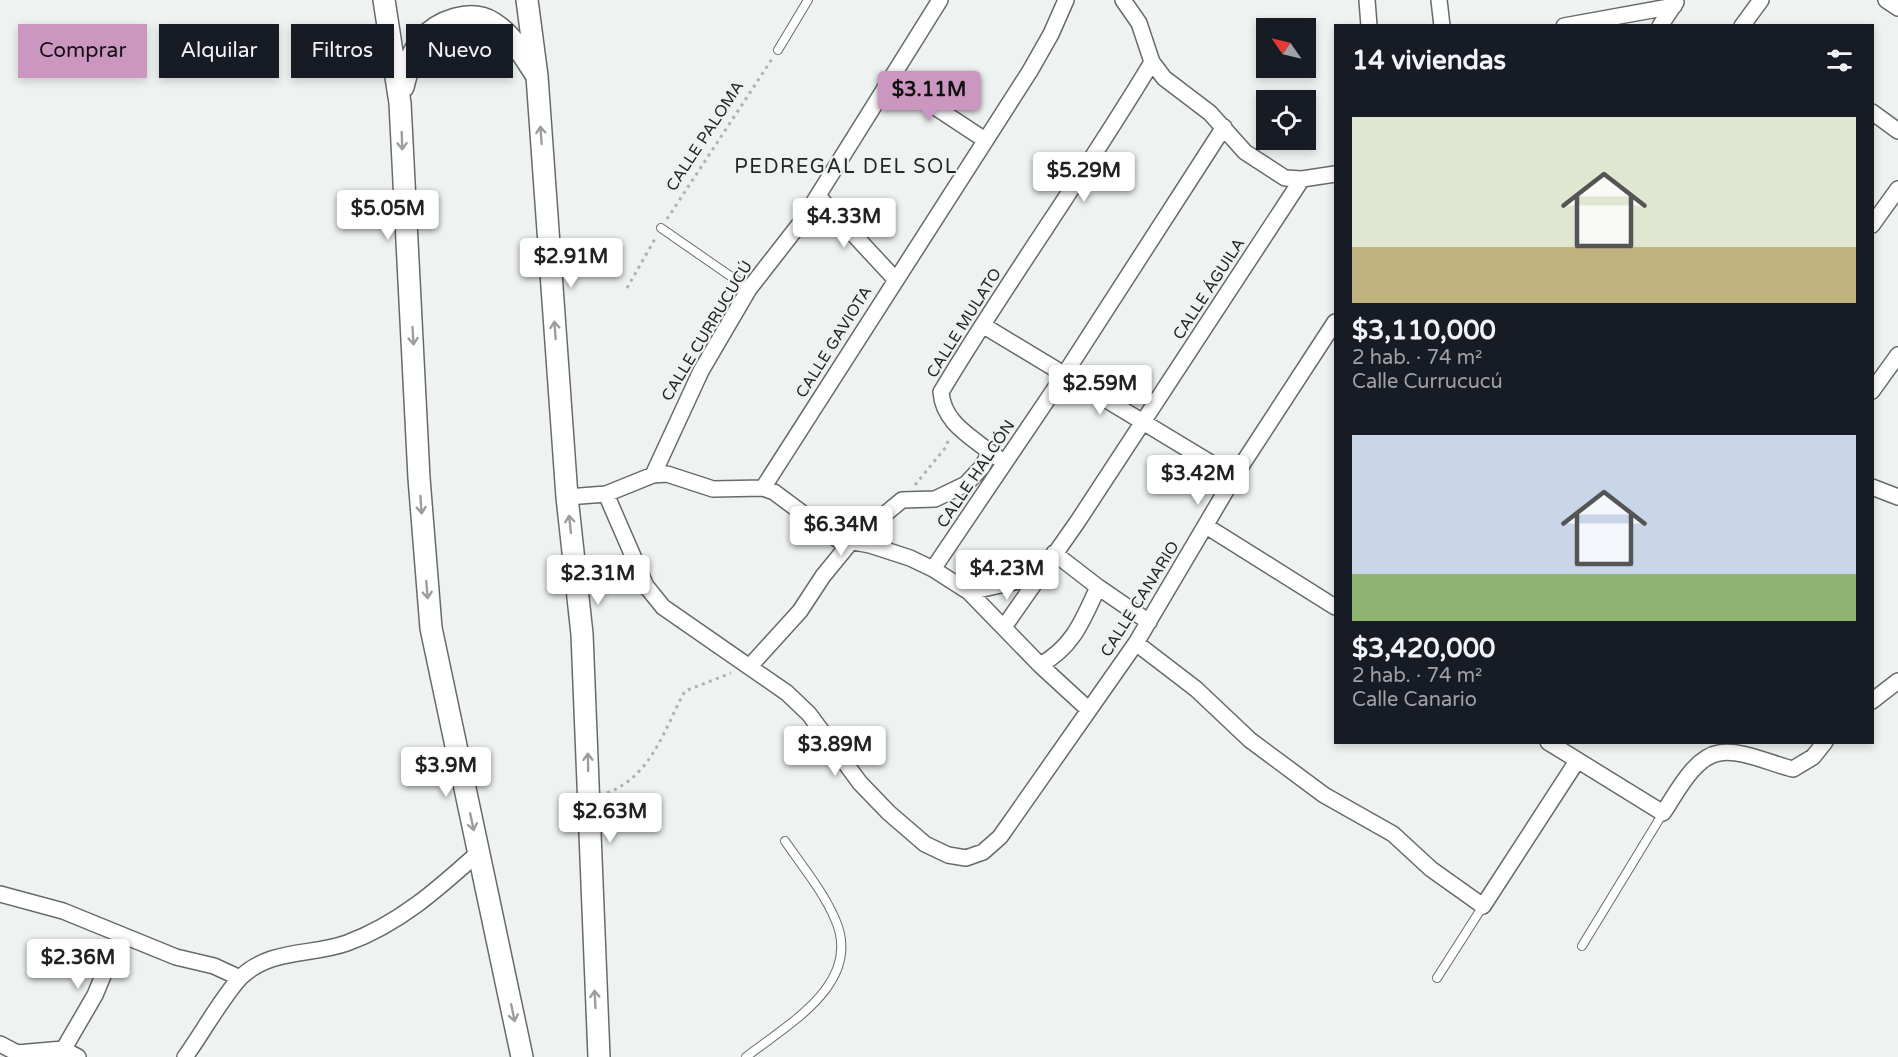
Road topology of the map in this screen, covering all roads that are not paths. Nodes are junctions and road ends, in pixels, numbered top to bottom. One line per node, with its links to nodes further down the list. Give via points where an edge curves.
1 (384, 0): 22 (street)
2 (527, 0): 20 (street)
3 (808, 0): 18 (lane)
4 (940, 0): 21 (street, CALLE CURRUCUCÚ)
5 (1066, 0): 26 (street, CALLE GAVIOTA, via 1051,34)
6 (1123, 0): 19 (street, via 1139,23)
7 (1367, 0): 13 (street)
8 (1439, 0): 14 (street)
9 (1761, 0): 17 (street)
10 (1886, 0): 12 (street)
11 (1676, 3): 15 (street); 16 (street)
12 (1898, 8)
13 (1369, 24)
14 (1442, 24)
15 (1574, 24)
16 (1661, 24)
17 (1746, 24)
18 (778, 50)
19 (1152, 62): 24 (street, via 1164,78); 36 (street, CALLE MULATO)
20 (537, 76): 22 (street, via 500,28 477,17 462,17 432,29 420,41); 48 (street, one-way to 20)
21 (891, 78): 26 (street); 30 (street, CALLE CURRUCUCÚ)
22 (400, 102): 71 (street, one-way to 71, via 419,478 431,627)
23 (1874, 113): 25 (street)
24 (1224, 127): 28 (street, via 1245,152 1266,168 1285,178); 38 (street, CALLE HALCÓN)
25 (1898, 131)
26 (985, 140): 33 (street, CALLE GAVIOTA)
27 (1334, 174): 28 (street)
28 (1302, 179): 40 (street, CALLE ÁGUILA)
29 (1898, 189): 31 (street)
30 (818, 196): 33 (street); 34 (street, CALLE CURRUCUCÚ)
31 (1874, 222)
32 (662, 228): 34 (lane)
33 (895, 279): 45 (street, CALLE GAVIOTA)
34 (749, 289): 43 (street, CALLE CURRUCUCÚ, via 701,371)
35 (1334, 324): 44 (street, CALLE CANARIO)
36 (984, 326): 38 (street); 41 (street, CALLE MULATO, via 941,392 942,405 951,421)
37 (1898, 355): 39 (street)
38 (1064, 375): 40 (street); 42 (street, CALLE HALCÓN)
39 (1874, 388)
40 (1143, 423): 44 (street); 52 (street, CALLE ÁGUILA)
41 (990, 452): 42 (street); 51 (street, via 966,484 935,499 902,500)
42 (1005, 462): 53 (street, CALLE HALCÓN)
43 (653, 475): 45 (street, via 667,474 713,489); 47 (street)
44 (1234, 477): 50 (street, CALLE CANARIO)
45 (763, 488): 51 (street, via 791,503 824,531)
46 (1874, 488): 49 (street)
47 (606, 494): 48 (street); 62 (street, via 646,586 663,607)
48 (567, 497): 84 (street, one-way to 48, via 582,634)
49 (1898, 497)
50 (1206, 526): 57 (street); 58 (street, CALLE CANARIO)
51 (850, 543): 53 (street, via 889,550); 62 (street, via 800,611)
52 (1054, 553): 54 (street, CALLE ÁGUILA); 55 (street)
53 (933, 569): 56 (street)
54 (1037, 577): 56 (street); 59 (street, CALLE ÁGUILA)
55 (1098, 588): 58 (street); 61 (street, via 1075,637 1065,649)
56 (969, 592): 59 (street)
57 (1334, 607)
58 (1149, 622): 60 (street, CALLE CANARIO)
59 (1004, 627): 61 (street)
60 (1136, 643): 65 (street, CALLE CANARIO); 73 (street, via 1196,689 1259,747 1324,795 1393,834)
61 (1040, 665): 65 (street)
62 (750, 666): 65 (street, CALLE CANARIO, via 809,714 860,783 889,813 925,844 966,858 983,852 1000,837)
63 (1898, 681): 64 (street)
64 (1874, 699)
65 (1089, 710)
66 (1551, 744): 68 (street)
67 (1823, 744): 69 (street, via 1813,757 1793,769 1721,752 1708,756)
68 (1577, 760): 69 (street); 73 (street)
69 (1662, 813): 75 (lane)
70 (785, 841): 85 (lane, via 832,913 841,952 831,984 821,998)
71 (478, 853): 76 (street, via 426,899 385,926 346,943 271,959); 83 (street, one-way to 83)
72 (0, 894): 74 (street, via 63,911)
73 (1483, 906): 77 (lane)
74 (120, 935): 76 (street); 79 (street, via 95,995)
75 (1582, 946)
76 (240, 978): 82 (street)
77 (1437, 978)
78 (0, 1044): 80 (street)
79 (61, 1053): 80 (street); 81 (street)
80 (17, 1055)
81 (78, 1057)
82 (185, 1057)
83 (522, 1057)
84 (599, 1057)
85 (746, 1057)

